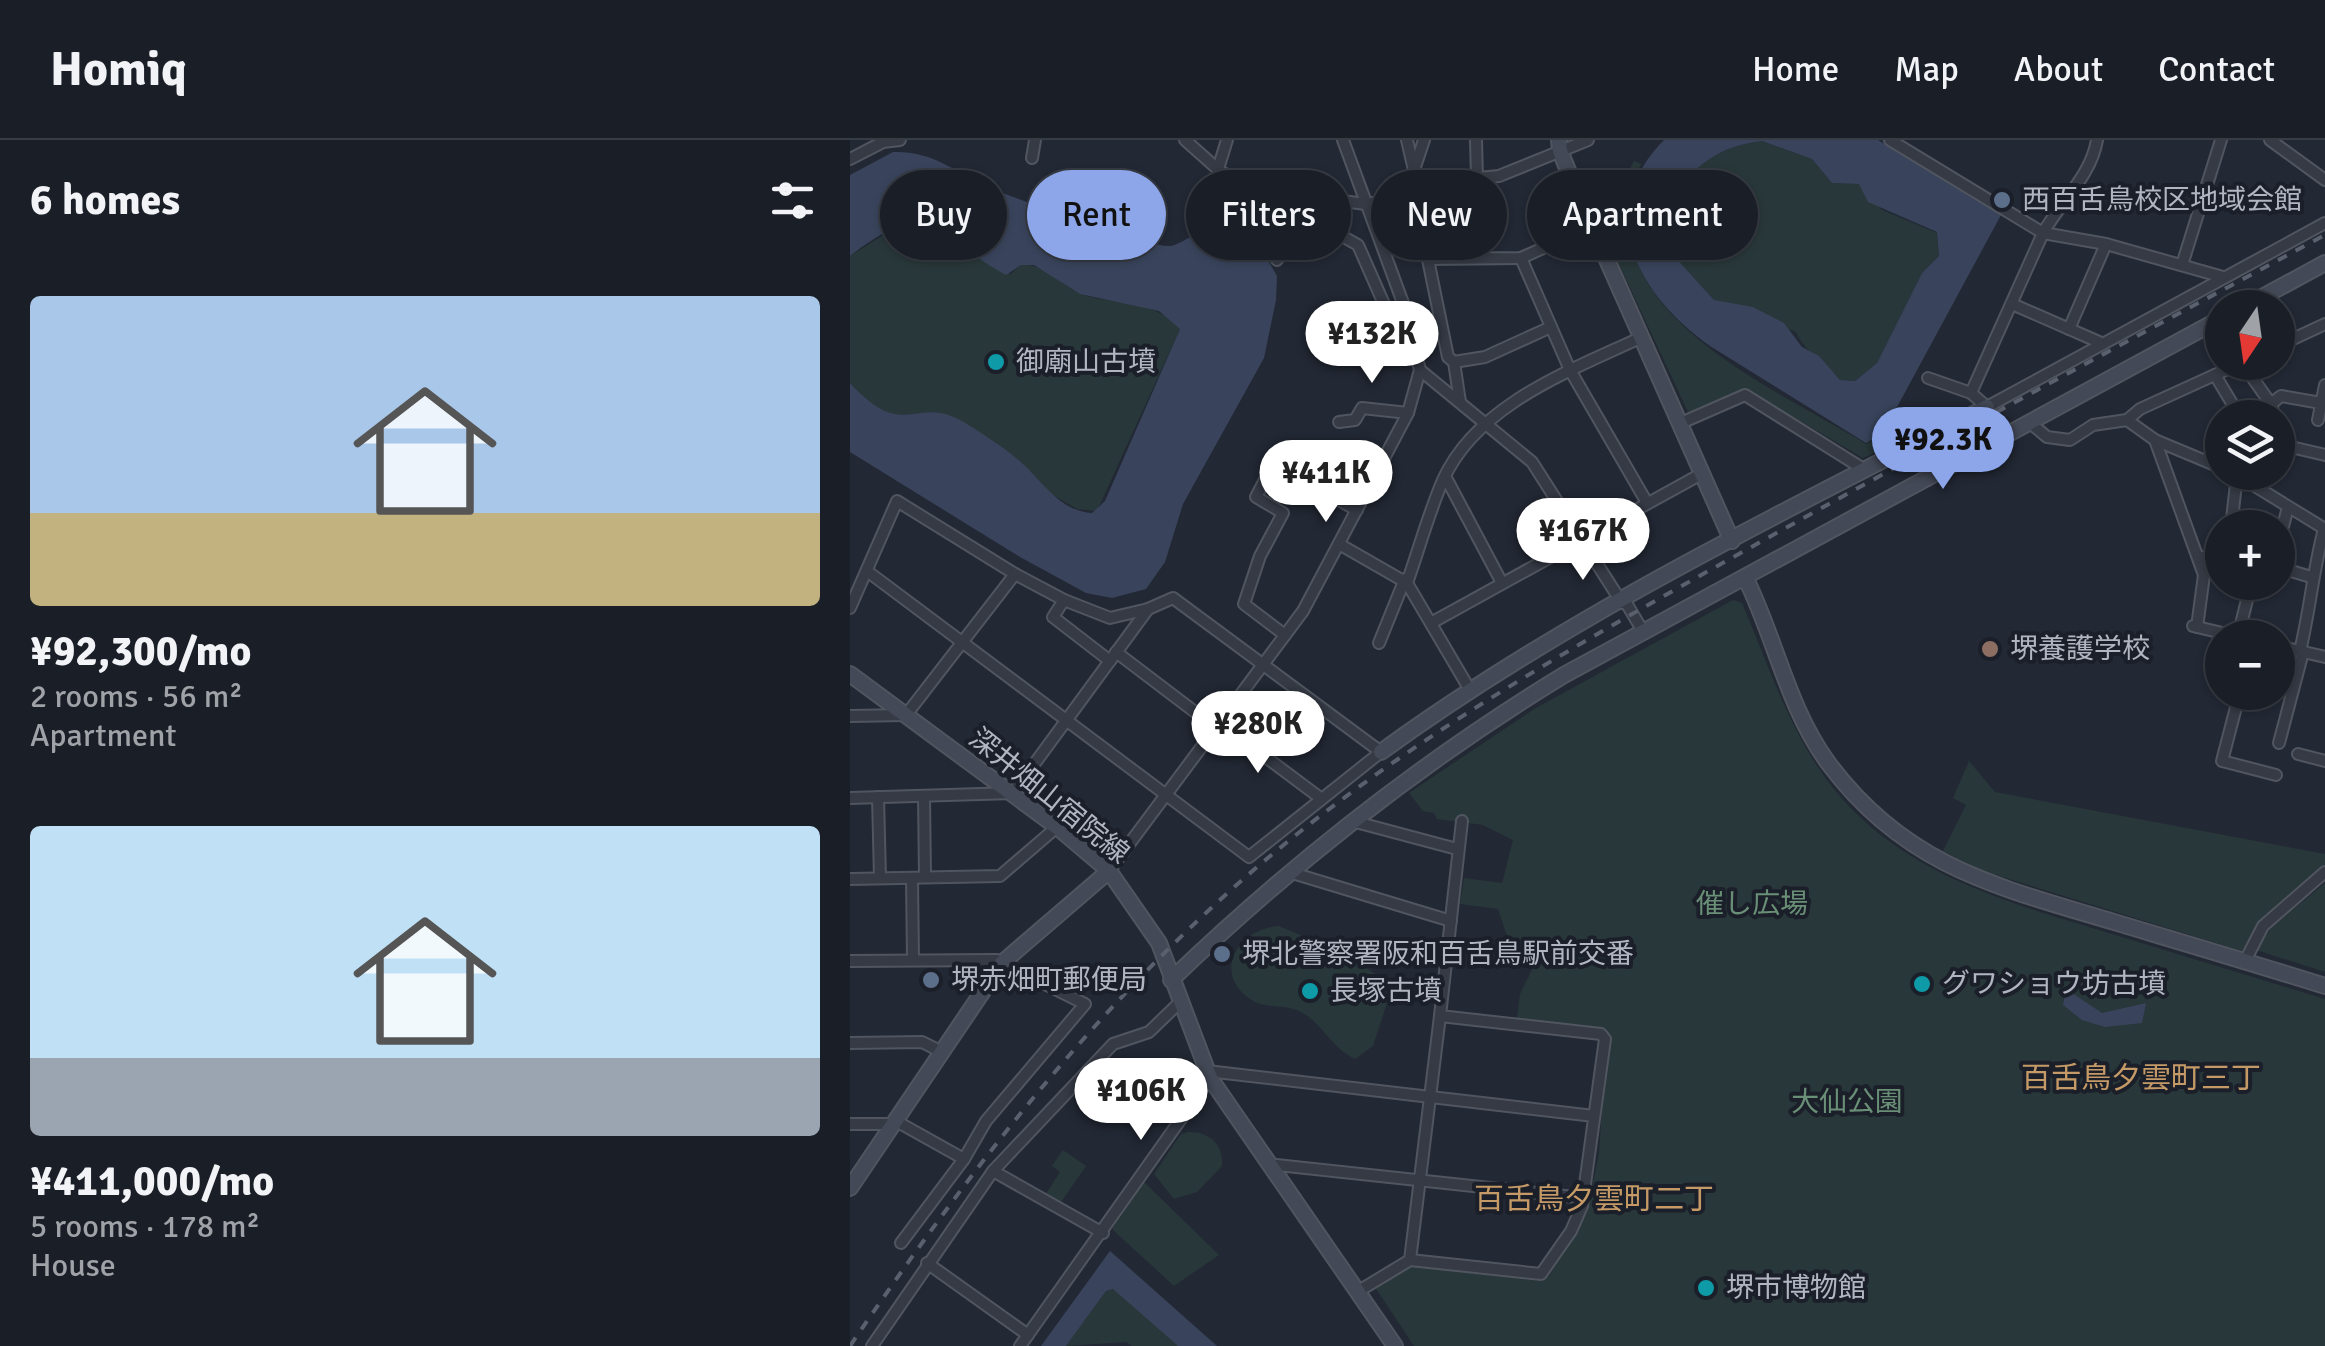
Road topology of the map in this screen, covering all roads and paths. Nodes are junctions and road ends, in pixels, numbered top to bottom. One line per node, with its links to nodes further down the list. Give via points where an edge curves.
1 (900, 140): 14 (street)
2 (1035, 140): 17 (street)
3 (1184, 140): 19 (street)
4 (1227, 140): 19 (street)
5 (1343, 140): 26 (street)
6 (1407, 140): 18 (street)
7 (1424, 140): 18 (street)
8 (1476, 140): 20 (street)
9 (1588, 140): 15 (street)
10 (1890, 140): 28 (street)
11 (2097, 140): 28 (street, via 2082,179)
12 (2221, 140): 37 (street)
13 (2270, 140): 23 (street)
14 (884, 141): 16 (street)
15 (1560, 146): 21 (street); 22 (street)
16 (850, 158)
17 (1032, 158)
18 (1414, 168)
19 (1218, 169)
20 (1478, 170)
21 (1570, 170)
22 (1507, 172)
23 (2325, 180)
24 (1351, 202): 26 (street)
25 (1371, 203): 26 (street)
26 (1366, 204): 48 (street)
27 (2325, 223): 38 (street)
28 (2044, 232): 30 (street); 40 (street)
29 (1351, 240): 48 (street, via 1394,329)
30 (2106, 244): 37 (street); 44 (street)
31 (1527, 255): 33 (street)
32 (1507, 258): 33 (street)
33 (1521, 258): 42 (street)
34 (1430, 260): 49 (street)
35 (1607, 260): 45 (street)
36 (2325, 262): 39 (street)
37 (2182, 266): 38 (street)
38 (2224, 278): 47 (street)
39 (2274, 290)
40 (2012, 304): 44 (street); 55 (street)
41 (2325, 324): 46 (street)
42 (1551, 327): 49 (street, via 1485,357); 51 (street)
43 (2205, 327): 65 (street)
44 (2069, 330): 47 (street)
45 (1642, 337): 51 (street); 66 (street)
46 (2295, 338)
47 (2100, 342): 59 (street)
48 (1415, 351): 50 (street)
49 (1454, 362): 57 (street)
50 (1420, 370): 57 (street); 60 (street)
51 (1570, 370): 64 (street); 77 (street)
52 (1928, 378): 55 (street)
53 (2205, 380): 61 (street)
54 (2325, 386): 58 (street)
55 (1971, 393): 59 (street)
56 (2276, 400): 58 (street)
57 (1460, 402): 64 (street)
58 (2321, 404): 62 (street)
59 (1987, 407): 71 (street)
60 (1408, 414): 63 (street, via 1369,406 1356,420); 79 (street)
61 (2127, 420): 65 (street, via 2093,425 2070,440 2046,438); 67 (street)
62 (2318, 420)
63 (1339, 422)
64 (1485, 422): 74 (street); 82 (street, via 1532,462)
65 (2029, 422): 90 (street)
66 (1681, 423): 71 (street, via 1745,395); 73 (street)
67 (2155, 440): 70 (street); 85 (street)
68 (2295, 448): 69 (street)
69 (2325, 455)
70 (2205, 461)
71 (1865, 470): 83 (street)
72 (1269, 472): 101 (street, via 1256,497 1283,513 1244,604)
73 (1702, 473): 77 (street); 83 (street)
74 (1445, 476): 92 (street); 93 (street)
75 (1308, 483): 79 (street)
76 (2261, 490): 78 (street)
77 (1646, 501): 82 (street)
78 (2288, 507): 80 (street); 81 (street)
79 (1357, 510): 84 (street)
80 (2287, 510)
81 (2324, 529): 91 (street)
82 (1578, 540): 93 (street); 95 (street)
83 (1732, 541): 95 (street)
84 (1339, 544): 92 (street); 101 (street)
85 (2198, 556): 86 (street); 99 (street, via 2204,575 2195,627)
86 (2205, 557)
87 (866, 571): 89 (street, via 896,500); 96 (street); 102 (street)
88 (2295, 572): 91 (street)
89 (1015, 574): 94 (street); 102 (street)
90 (1746, 577): 100 (street); 142 (street, via 1809,733 1862,803 1907,841 1977,881)
91 (2311, 577): 105 (street)
92 (1406, 581): 98 (street); 103 (street)
93 (1502, 583): 98 (street)
94 (1064, 600): 97 (street, via 1110,618); 106 (street, via 1053,618)
95 (1623, 602): 100 (street); 110 (street)
96 (850, 608)
97 (1148, 608): 106 (street); 108 (street, via 1173,598)
98 (1431, 623): 110 (street)
99 (2205, 629)
100 (1644, 633): 127 (street, via 1491,719)
101 (1286, 635): 108 (street)
102 (962, 642): 112 (street); 114 (street)
103 (1378, 643)
104 (2295, 650): 105 (street)
105 (2302, 651): 107 (street); 116 (street)
106 (1113, 657): 114 (street); 115 (street)
107 (2325, 657)
108 (1264, 663): 115 (street); 117 (street)
109 (850, 674): 112 (street, 深井畑山宿院線)
110 (1470, 690): 117 (street)
111 (2235, 710): 120 (street, via 2222,761)
112 (906, 715): 113 (street); 121 (street, 深井畑山宿院線)
113 (850, 716)
114 (1067, 721): 121 (street); 122 (street)
115 (1218, 726): 122 (street); 125 (street)
116 (2279, 742)
117 (1381, 752): 125 (street)
118 (2298, 754): 119 (street)
119 (2325, 761)
120 (2276, 774)
121 (1013, 793): 123 (street); 129 (street, 深井畑山宿院線)
122 (1166, 795): 125 (street, via 1250,857); 131 (street)
123 (924, 796): 124 (street); 136 (street)
124 (878, 797): 126 (street); 134 (street)
125 (1319, 797)
126 (850, 798)
127 (1350, 821): 130 (street); 132 (street)
128 (1462, 821): 130 (street)
129 (1057, 827): 131 (street, 深井畑山宿院線); 136 (street, via 1000,876)
130 (1457, 849): 138 (street)
131 (1109, 871): 141 (street); 143 (street, 深井畑山宿院線, via 1156,936)
132 (1288, 872): 138 (street); 143 (street)
133 (2325, 872): 142 (street, via 2262,926)
134 (880, 878): 135 (street); 137 (street)
135 (912, 878): 136 (street); 140 (street)
136 (926, 878)
137 (850, 879)
138 (1451, 921): 146 (street)
139 (850, 960): 140 (street)
140 (913, 960): 141 (street)
141 (1002, 962): 148 (street); 154 (street, via 1085,1004 986,1121)
142 (2245, 962): 144 (street)
143 (1171, 980): 145 (street, 深井畑山宿院線)
144 (2325, 986)
145 (1178, 1004): 149 (street, 深井畑山宿院線); 156 (street, via 1149,1032 1113,1044)
146 (1440, 1016): 150 (street); 151 (street, via 1601,1034)
147 (850, 1043): 148 (street, via 922,1042)
148 (942, 1052): 152 (street)
149 (1208, 1075): 150 (street); 155 (street, 深井畑山宿院線); 160 (street)
150 (1431, 1096): 151 (street); 157 (street)
151 (1594, 1116): 159 (street)
152 (894, 1123): 153 (street); 154 (street); 158 (street)
153 (850, 1124)
154 (964, 1159): 161 (street)
155 (1268, 1164): 157 (street); 164 (street, 深井畑山宿院線)
156 (993, 1172): 160 (street); 163 (street)
157 (1422, 1180): 159 (street); 162 (street)
158 (850, 1188)
159 (1584, 1198): 162 (street, via 1541,1274)
160 (1103, 1233): 165 (street)
161 (901, 1243)
162 (1410, 1260): 164 (street)
163 (928, 1263): 165 (street); 166 (street)
164 (1357, 1292): 168 (street, 深井畑山宿院線)
165 (1028, 1335): 167 (street)
166 (872, 1346)
167 (1020, 1346)
168 (1395, 1346)

